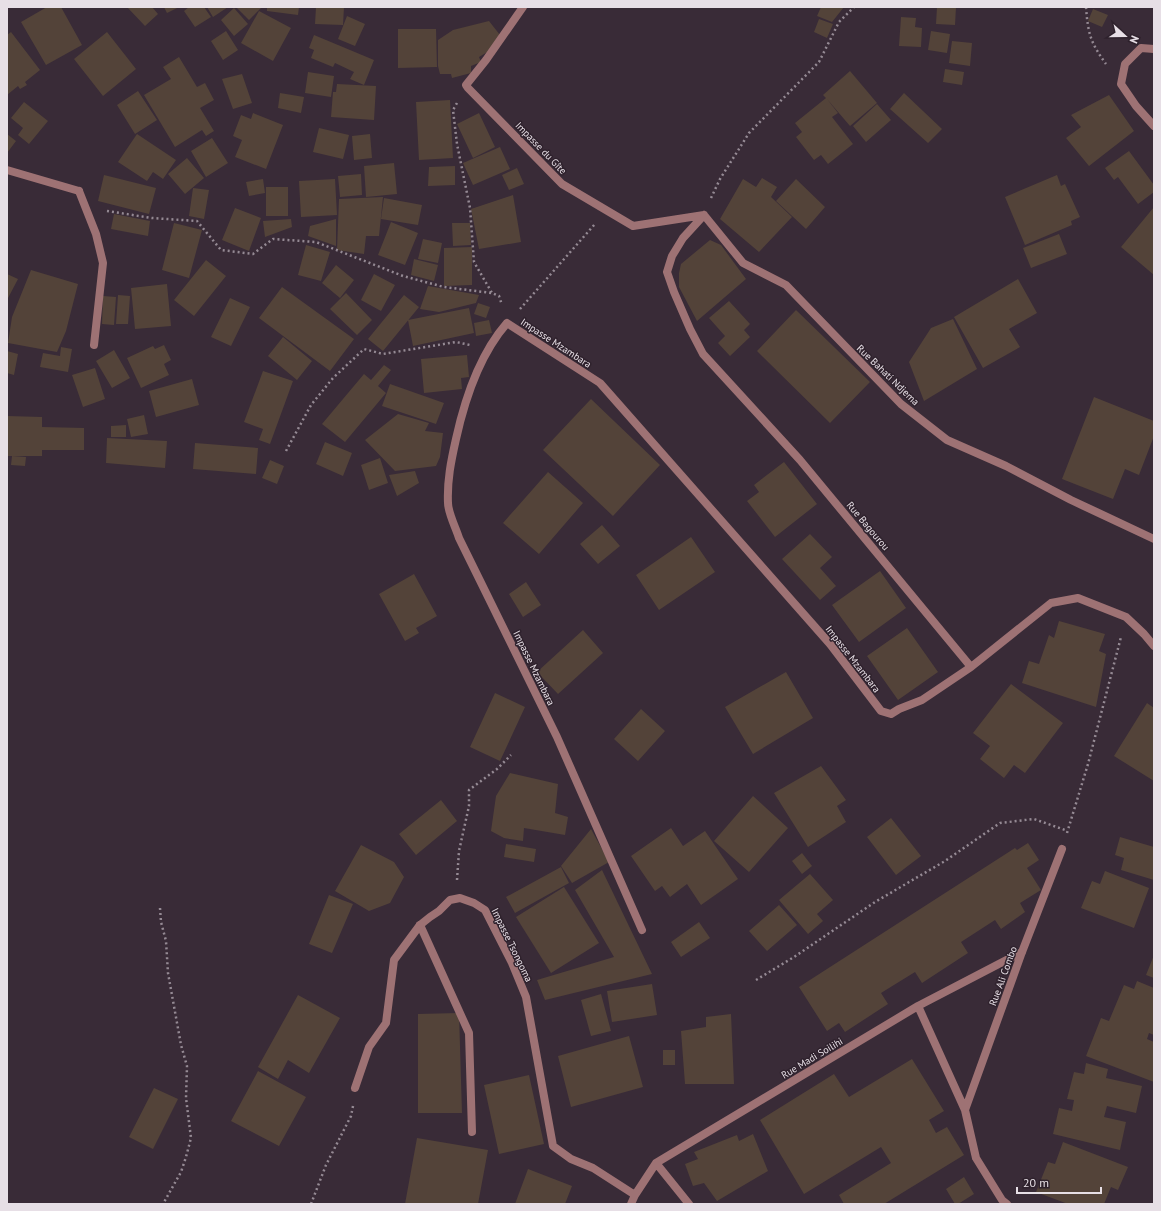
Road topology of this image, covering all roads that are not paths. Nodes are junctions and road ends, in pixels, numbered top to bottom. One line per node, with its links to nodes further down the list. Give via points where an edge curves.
1 (522, 7): 5 (street, Impasse du Gîte, via 486,60 466,84 468,88 562,184 633,226)
2 (1154, 49): 3 (street, via 1141,48 1125,64 1121,84)
3 (1154, 126)
4 (7, 170): 6 (street, via 79,191 96,234 103,264)
5 (704, 215): 7 (street, Rue Bahati Ndjema, via 743,263 786,284 901,404 947,440 1006,466); 9 (street, Rue Bagourou, via 683,238 672,256 667,272 703,354 800,460)
6 (94, 345)
7 (1154, 539)
8 (1154, 646): 9 (street, via 1126,618 1078,598 1051,603)
9 (971, 667): 12 (street, Impasse Mzambara, via 922,700 891,714 881,711 830,644 600,383 508,323 496,336 480,363 463,408 449,471 448,505 459,538 557,737)
10 (1062, 849): 13 (street, Rue Ali Combo)
11 (420, 925): 15 (street, via 394,960 386,1023 369,1047); 17 (street, via 469,1033); 19 (street, Impasse Tsongoma, via 450,900 460,898 485,910 526,997 553,1146)
12 (642, 930)
13 (1022, 952): 14 (street, Rue Madi Soilihi); 16 (street, Rue Ali Combo)
14 (918, 1006): 16 (street); 18 (street, Rue Madi Soilihi)
15 (355, 1088)
16 (965, 1110): 22 (street, via 976,1158)
17 (472, 1132)
18 (656, 1163): 19 (street, Rue Madi Soilihi); 21 (street)
19 (635, 1195): 20 (street, Rue Madi Soilihi)
20 (631, 1204)
21 (689, 1204)
22 (1007, 1204)

